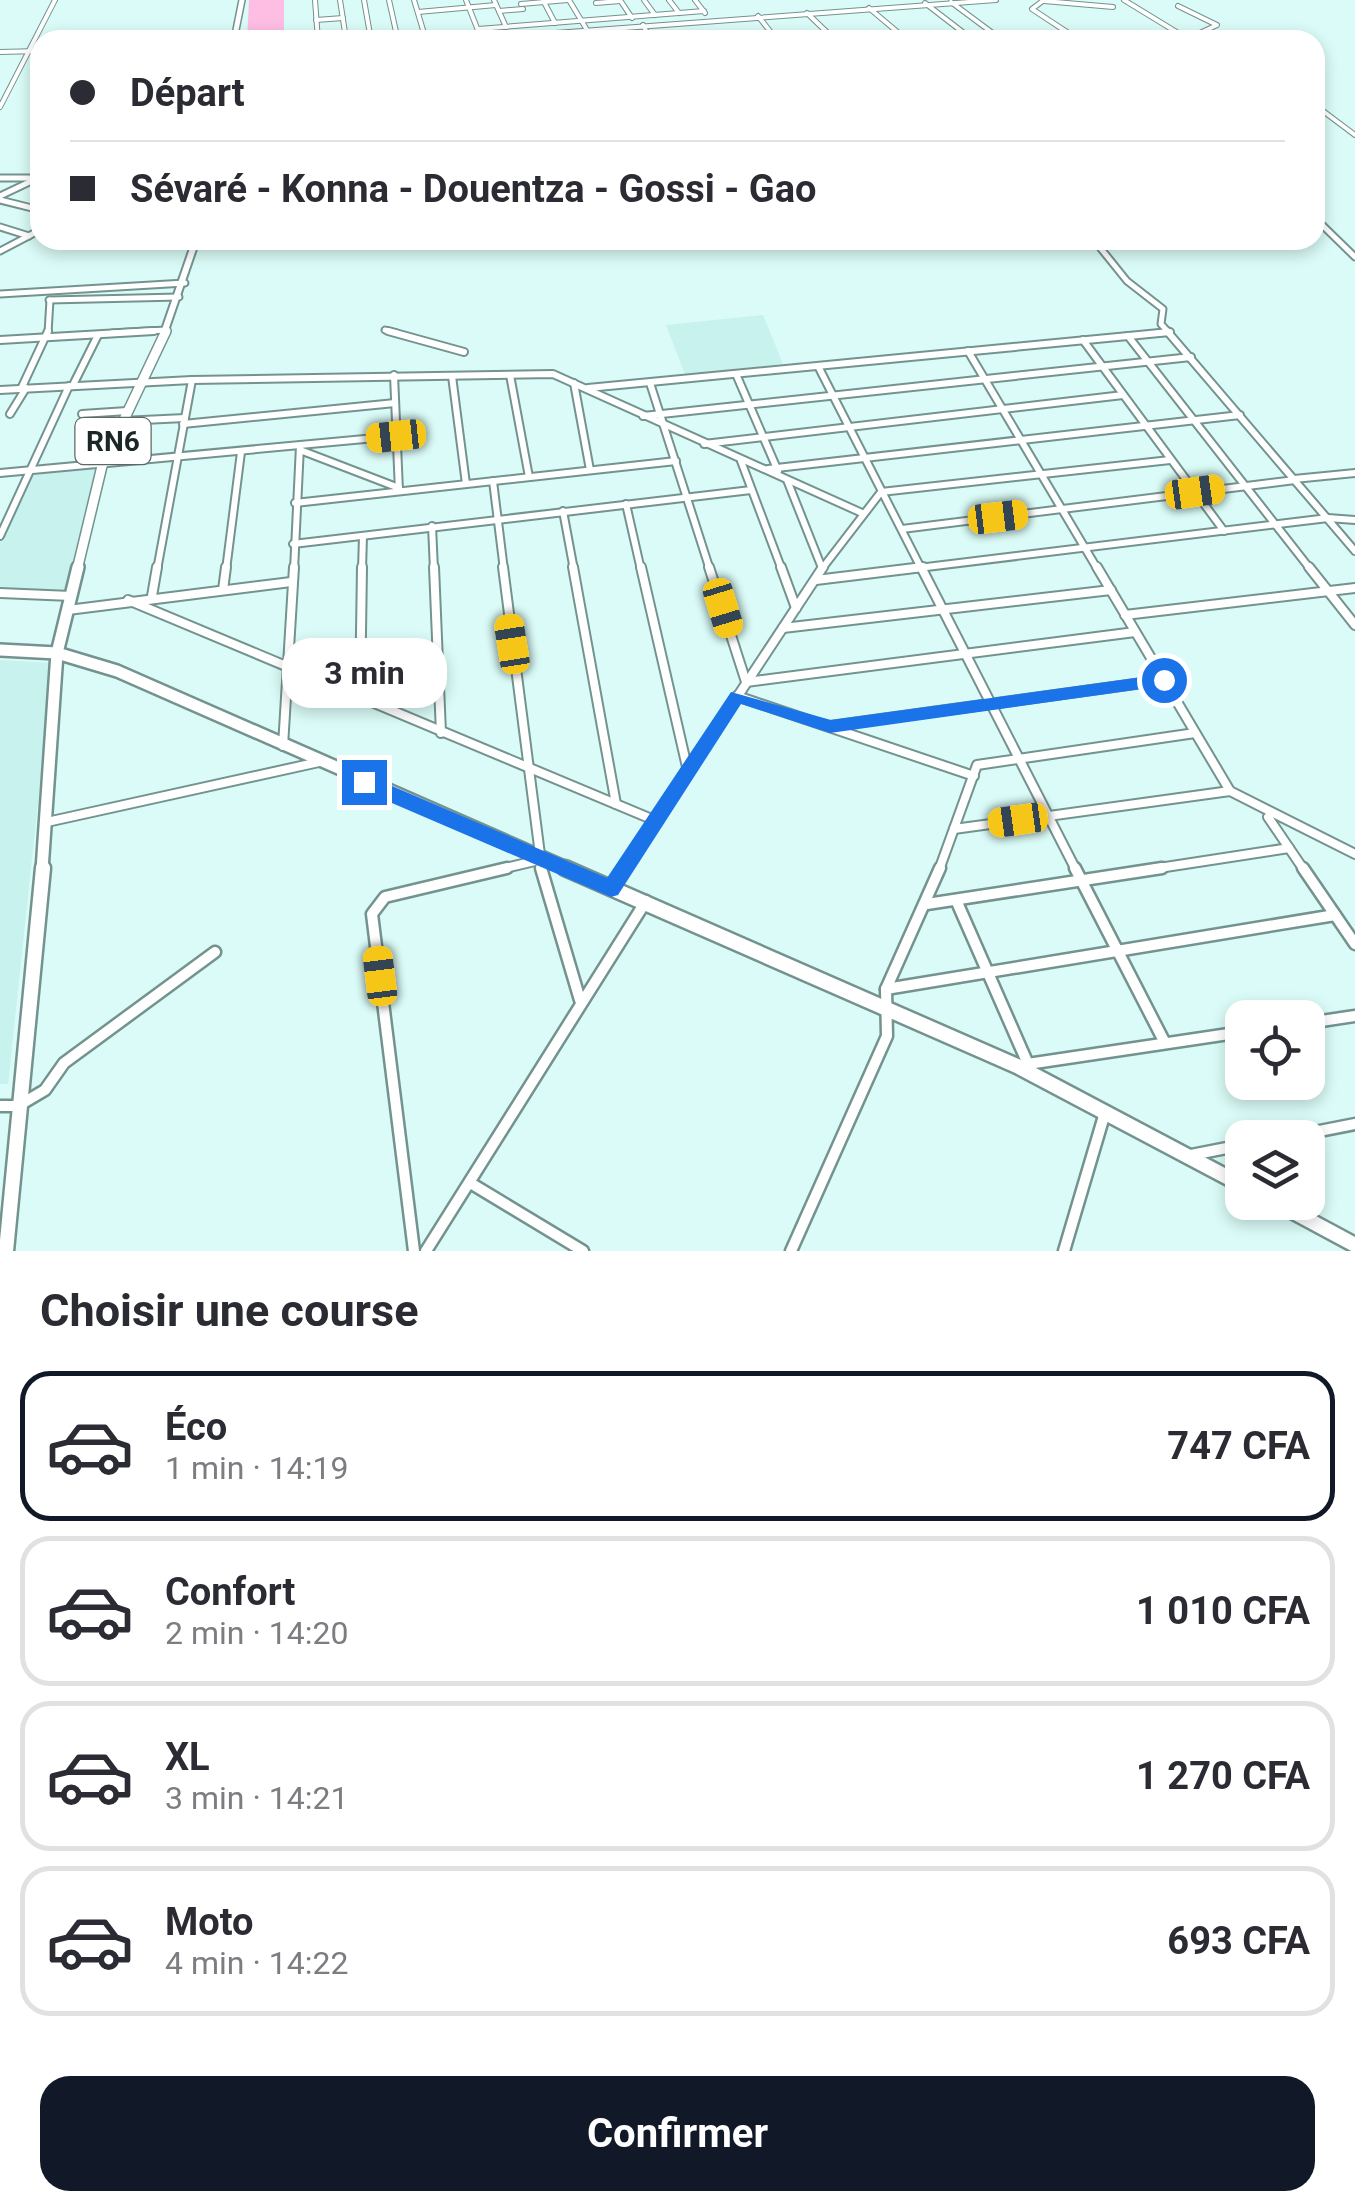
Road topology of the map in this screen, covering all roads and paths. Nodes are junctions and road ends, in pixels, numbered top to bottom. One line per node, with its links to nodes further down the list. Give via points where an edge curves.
1 (55, 0): 50 (street)
2 (242, 0): 3 (street); 51 (main road)
3 (252, 0)
4 (314, 0): 42 (street)
5 (340, 0): 40 (street)
6 (364, 0): 54 (street)
7 (389, 0): 55 (street)
8 (414, 0): 34 (street)
9 (466, 0): 28 (street)
10 (569, 0): 19 (street); 44 (street)
11 (644, 0): 37 (street)
12 (669, 0): 36 (street)
13 (695, 0): 33 (street)
14 (830, 0): 32 (street)
15 (866, 0): 31 (street)
16 (996, 0): 21 (street)
17 (1044, 0): 30 (street); 65 (street, via 1032,9)
18 (1124, 0): 66 (street)
19 (544, 1): 25 (street); 45 (street)
20 (620, 1): 22 (street); 39 (street)
21 (974, 1): 23 (street)
22 (595, 2): 41 (street)
23 (951, 2): 26 (street); 64 (street)
24 (496, 3): 25 (street); 28 (street); 48 (street)
25 (521, 4): 46 (street)
26 (926, 4): 29 (street); 63 (street)
27 (1178, 6): 67 (street, via 1217,25)
28 (469, 8): 34 (street); 49 (street)
29 (870, 8): 31 (street); 62 (street)
30 (1114, 8)
31 (853, 9): 32 (street)
32 (837, 10): 35 (street)
33 (704, 11): 36 (street); 43 (street)
34 (418, 12): 56 (street)
35 (807, 12): 38 (street); 61 (street)
36 (679, 13): 37 (street)
37 (655, 15): 39 (street)
38 (758, 16): 43 (street); 60 (street)
39 (631, 17): 41 (street); 47 (street)
40 (342, 18): 42 (street); 53 (street)
41 (606, 19): 44 (street)
42 (316, 20): 52 (street)
43 (712, 20): 47 (street)
44 (581, 21): 45 (street); 58 (street)
45 (555, 23): 46 (street)
46 (530, 25): 48 (street); 57 (street)
47 (640, 26): 58 (street); 59 (street)
48 (506, 27): 49 (street)
49 (478, 29)
50 (40, 30)
51 (236, 30)
52 (317, 30)
53 (344, 30)
54 (369, 30)
55 (396, 30)
56 (423, 30)
57 (533, 30)
58 (586, 30)
59 (643, 30)
60 (769, 30)
61 (825, 30)
62 (894, 30)
63 (960, 30)
64 (989, 30)
65 (1064, 30)
66 (1172, 30)
67 (1207, 30)
68 (29, 51): 69 (street); 70 (street)
69 (0, 52)
70 (0, 107)
71 (1325, 112): 72 (street)
72 (1355, 135)
73 (0, 178): 74 (street)
74 (30, 178)
75 (30, 183): 76 (street)
76 (0, 198): 78 (street)
77 (30, 205): 78 (street)
78 (27, 207): 79 (street)
79 (30, 208)
80 (0, 227): 82 (street)
81 (1325, 228): 86 (street)
82 (30, 236): 85 (street)
83 (193, 250): 87 (main road, RN6)
84 (1102, 250): 94 (street, via 1127,281 1164,309 1161,324)
85 (0, 252)
86 (1355, 257)
87 (184, 283): 88 (street); 90 (main road, RN6)
88 (54, 292): 89 (street); 91 (street)
89 (0, 294)
90 (179, 297): 91 (street); 93 (main road, RN6)
91 (49, 300): 97 (street)
92 (385, 330): 100 (street)
93 (165, 332): 95 (street); 112 (main road, RN6)
94 (1170, 332): 96 (street); 102 (street)
95 (97, 336): 97 (street); 115 (street)
96 (1128, 336): 98 (street); 103 (street)
97 (47, 339): 99 (street); 116 (street)
98 (1082, 340): 101 (street); 105 (street)
99 (0, 342)
100 (464, 352)
101 (968, 352): 104 (street); 110 (street)
102 (1191, 357): 103 (street); 128 (street)
103 (1150, 362): 105 (street); 130 (street)
104 (818, 366): 107 (street); 119 (street)
105 (1103, 368): 110 (street); 120 (street)
106 (510, 374): 109 (street); 113 (street, via 553,374); 154 (street)
107 (736, 374): 114 (street); 122 (street)
108 (394, 376): 109 (street); 111 (street); 121 (street)
109 (452, 376): 157 (street)
110 (985, 379): 119 (street); 123 (street)
111 (192, 380): 112 (street); 132 (street)
112 (142, 382): 115 (street); 124 (main road, RN6)
113 (574, 383): 117 (street); 149 (street)
114 (650, 383): 117 (street); 127 (street)
115 (71, 385): 116 (street); 148 (street)
116 (24, 388): 118 (street); 125 (street)
117 (586, 388): 129 (street)
118 (0, 390)
119 (833, 396): 122 (street); 134 (street)
120 (1123, 396): 123 (street); 135 (street)
121 (395, 403): 132 (street); 136 (street)
122 (749, 404): 127 (street); 137 (street)
123 (1002, 409): 134 (street); 138 (street)
124 (127, 410): 126 (street); 131 (main road, RN6)
125 (10, 414)
126 (82, 414)
127 (659, 414): 129 (street); 133 (street)
128 (1240, 415): 130 (street); 155 (street)
129 (643, 416): 133 (street)
130 (1192, 420): 135 (street); 158 (street)
131 (122, 421): 132 (street); 147 (main road, RN6)
132 (184, 421): 143 (street)
133 (664, 426): 139 (street); 145 (street)
134 (849, 426): 137 (street); 142 (street)
135 (1146, 426): 138 (street); 144 (street)
136 (396, 436): 140 (street); 159 (street)
137 (763, 436): 139 (street); 153 (street)
138 (1021, 440): 142 (street); 152 (street)
139 (704, 444): 146 (street)
140 (300, 448): 141 (street); 159 (street); 164 (street)
141 (241, 452): 143 (street); 188 (street)
142 (865, 458): 153 (street); 161 (street)
143 (176, 459): 147 (street); 193 (street)
144 (1170, 460): 152 (street); 162 (street)
145 (676, 461): 149 (street); 163 (street)
146 (742, 461): 153 (street); 160 (street)
147 (102, 466): 148 (street); 192 (main road, RN6)
148 (30, 470): 150 (street); 169 (street)
149 (590, 470): 154 (street)
150 (0, 472)
151 (1355, 473): 155 (street)
152 (1042, 474): 161 (street); 166 (street)
153 (782, 475): 170 (street); 184 (street)
154 (528, 477): 156 (street)
155 (1294, 479): 158 (street); 172 (street)
156 (493, 481): 157 (street); 171 (street)
157 (466, 484): 159 (street)
158 (1242, 486): 162 (street); 174 (street)
159 (399, 489): 164 (street)
160 (751, 490): 163 (street); 195 (street)
161 (881, 492): 170 (street); 176 (street)
162 (1195, 492): 166 (street); 177 (street)
163 (688, 497): 165 (street); 207 (street)
164 (295, 504): 180 (street)
165 (626, 504): 167 (street); 217 (street)
166 (1062, 509): 176 (street); 181 (street)
167 (563, 511): 171 (street); 221 (street)
168 (0, 512): 169 (street)
169 (12, 512): 178 (street)
170 (862, 513): 184 (street)
171 (497, 518): 175 (street); 218 (street)
172 (1328, 518): 173 (street); 174 (street); 182 (street)
173 (1355, 520)
174 (1272, 525): 177 (street); 190 (street)
175 (432, 526): 179 (street); 212 (street)
176 (902, 529): 183 (street)
177 (1224, 531): 181 (street)
178 (0, 536)
179 (363, 536): 180 (street); 209 (street)
180 (293, 544): 186 (street)
181 (1085, 548): 183 (street); 189 (street)
182 (1355, 551)
183 (921, 567): 185 (street); 196 (street)
184 (822, 568): 185 (street)
185 (816, 580): 195 (street)
186 (291, 582): 188 (street); 205 (street)
187 (1355, 588): 190 (street)
188 (223, 590): 193 (street)
189 (1111, 590): 196 (street); 198 (street)
190 (1328, 591): 198 (street); 199 (street)
191 (0, 593): 192 (street)
192 (71, 596): 197 (main road, RN6)
193 (152, 596): 194 (street)
194 (128, 600): 197 (street); 205 (street)
195 (796, 608): 200 (street)
196 (942, 608): 200 (street); 204 (street)
197 (68, 610): 203 (main road, RN6)
198 (1125, 614): 201 (street)
199 (1355, 625)
200 (783, 628): 207 (street)
201 (1135, 632): 204 (street); 206 (street)
202 (0, 650): 203 (main road)
203 (57, 652): 214 (main road, via 118,671); 225 (main road)
204 (966, 656): 207 (street); 210 (street)
205 (294, 670): 209 (street); 214 (street)
206 (1164, 680): 210 (street); 213 (street)
207 (746, 682): 208 (street)
208 (737, 696): 211 (street); 217 (street)
209 (360, 698): 212 (street)
210 (989, 704): 211 (street); 215 (street)
211 (830, 726): 219 (street)
212 (441, 732): 218 (street)
213 (1195, 733): 215 (street); 220 (street)
214 (283, 746): 216 (main road)
215 (1016, 758): 219 (street, via 977,765); 223 (street)
216 (319, 762): 225 (street); 229 (main road)
217 (688, 767): 224 (street)
218 (528, 770): 221 (street); 229 (street)
219 (974, 776): 226 (street)
220 (1230, 791): 222 (street); 223 (street)
221 (616, 804): 224 (street)
222 (1266, 813): 227 (street); 228 (street)
223 (1049, 816): 226 (street); 230 (street)
224 (654, 820): 231 (street)
225 (47, 822): 249 (main road)
226 (954, 829): 234 (street)
227 (1290, 848): 230 (street); 235 (street)
228 (1355, 854)
229 (540, 860): 231 (main road); 241 (street); 260 (street, via 384,897 372,914)
230 (1082, 880): 232 (street); 237 (street)
231 (611, 889): 233 (main road)
232 (956, 900): 234 (street); 239 (street)
233 (646, 902): 241 (street); 242 (main road)
234 (927, 904): 240 (street)
235 (1335, 915): 236 (street); 237 (street)
236 (1355, 944)
237 (1118, 950): 239 (street); 246 (street)
238 (215, 952): 249 (street, via 64,1063 45,1090)
239 (988, 972): 240 (street); 247 (street)
240 (886, 989): 242 (street)
241 (580, 1000): 256 (street)
242 (889, 1008): 247 (main road); 263 (street, via 888,1036)
243 (1355, 1016): 244 (street)
244 (1325, 1020)
245 (1225, 1034): 246 (street)
246 (1165, 1043): 247 (street)
247 (1022, 1065): 250 (main road)
248 (0, 1106): 249 (street)
249 (18, 1106): 259 (main road)
250 (1104, 1116): 254 (main road); 264 (street)
251 (1355, 1124): 252 (street)
252 (1325, 1130)
253 (1225, 1148): 254 (street)
254 (1187, 1156): 255 (main road)
255 (1225, 1176)
256 (472, 1184): 261 (street); 262 (street)
257 (1308, 1220): 258 (main road)
258 (1355, 1245)
259 (6, 1251)
260 (414, 1251)
261 (426, 1251)
262 (584, 1251)
263 (791, 1251)
264 (1064, 1251)

